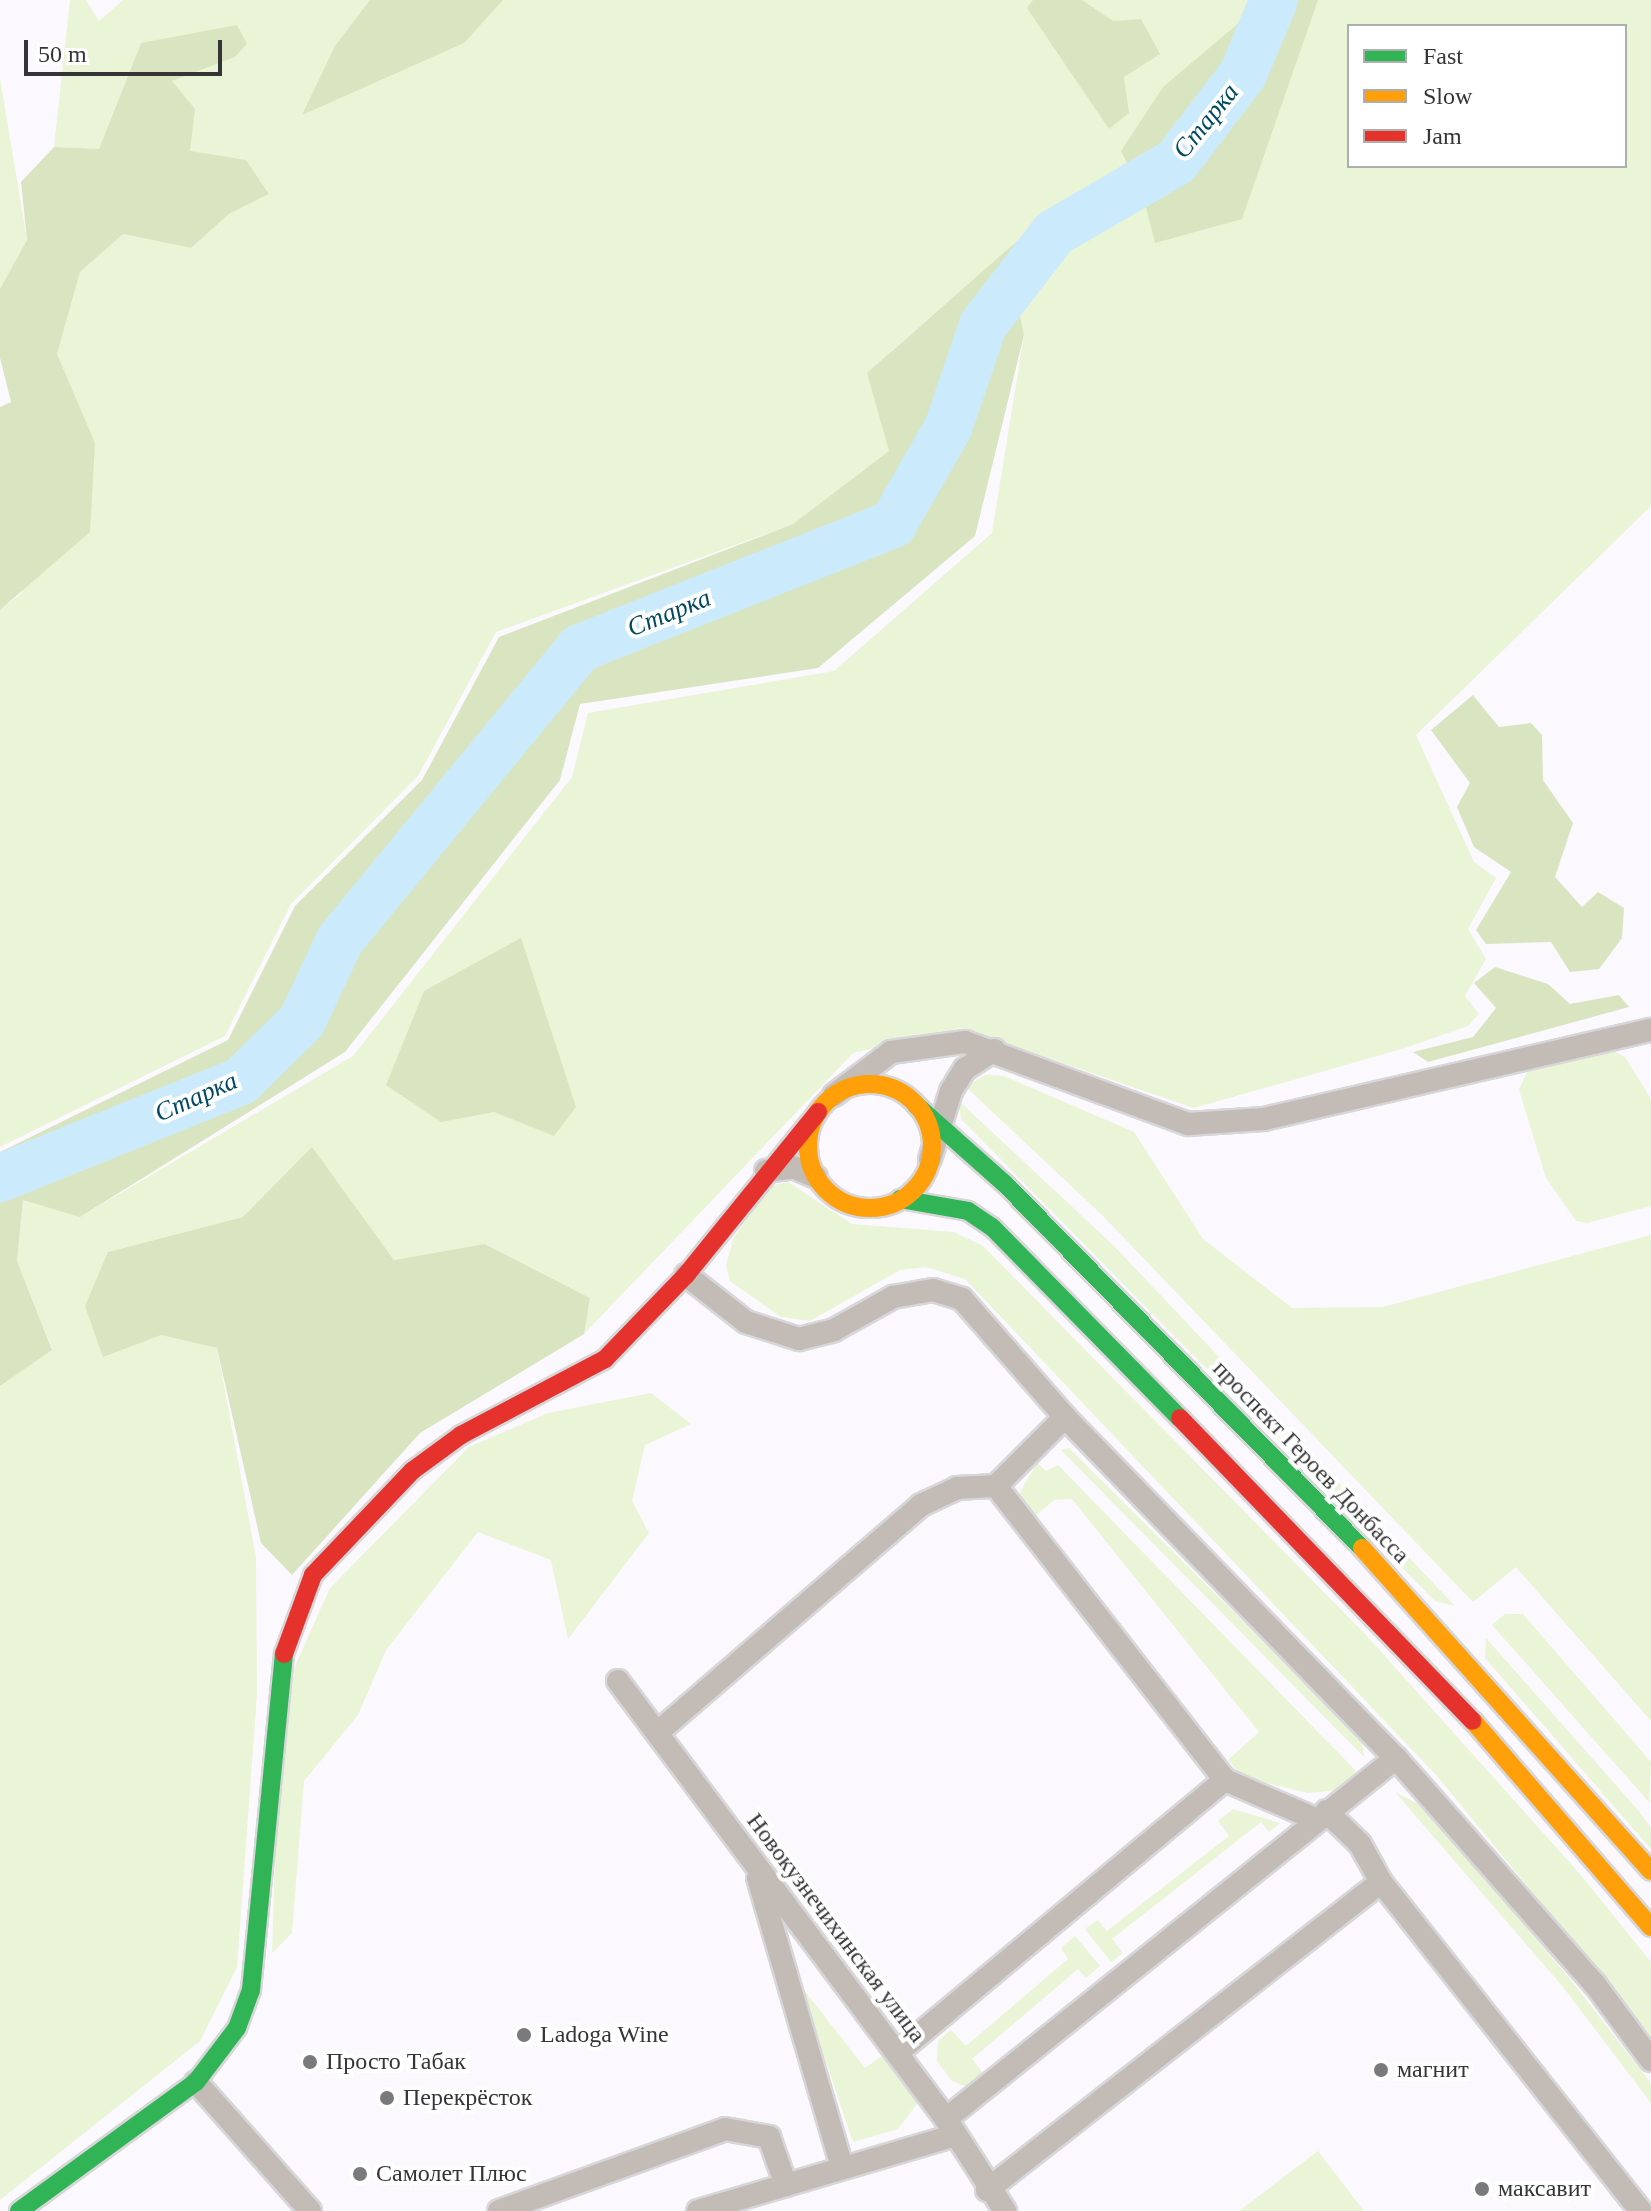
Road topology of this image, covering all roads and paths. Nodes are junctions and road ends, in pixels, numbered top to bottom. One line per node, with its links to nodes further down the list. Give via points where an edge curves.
1 (1651, 1030): 2 (street, via 1264,1119 1188,1124)
2 (994, 1050): 3 (street, via 965,1042 912,1045 891,1052); 5 (street, via 965,1069)
3 (826, 1104): 4 (street, via 877,1084); 7 (street); 8 (street, via 808,1144)
4 (916, 1105): 5 (street, проспект Героев Донбасса); 6 (street, via 931,1136)
5 (941, 1124): 6 (street); 19 (street, проспект Героев Донбасса, via 1449,1637)
6 (930, 1159): 9 (street)
7 (764, 1171): 8 (street, via 793,1167); 10 (street)
8 (816, 1177): 9 (street, via 851,1205)
9 (900, 1199): 21 (street, via 968,1211 992,1227 1424,1665)
10 (686, 1275): 11 (street, via 746,1322 799,1339 834,1330 893,1297 933,1290 962,1299); 24 (street, via 605,1359 461,1435 412,1471 313,1575 279,1668 251,1990 237,2028)
11 (1065, 1417): 12 (street); 15 (street)
12 (996, 1486): 14 (street, via 957,1488 921,1505); 16 (street)
13 (618, 1681): 14 (street, Новокузнечихинская улица)
14 (657, 1733): 18 (street, Новокузнечихинская улица)
15 (1396, 1758): 17 (street); 23 (street, via 1594,1983)
16 (1225, 1780): 17 (street); 22 (street)
17 (1321, 1815): 20 (street, via 1360,1844); 25 (street)
18 (754, 1863): 22 (street, Новокузнечихинская улица); 26 (street)
19 (1651, 1871)
20 (1381, 1882): 28 (street); 29 (street)
21 (1651, 1927)
22 (897, 2053): 25 (street, Новокузнечихинская улица)
23 (1651, 2060)
24 (196, 2082): 30 (street); 31 (street, via 240,2123)
25 (951, 2127): 26 (street); 28 (street, Новокузнечихинская улица)
26 (842, 2168): 27 (street)
27 (786, 2185): 32 (street, via 769,2137 725,2129); 33 (street)
28 (987, 2190): 34 (street, Новокузнечихинская улица)
29 (1638, 2210)
30 (19, 2211)
31 (310, 2211)
32 (499, 2211)
33 (698, 2211)
34 (1005, 2211)

